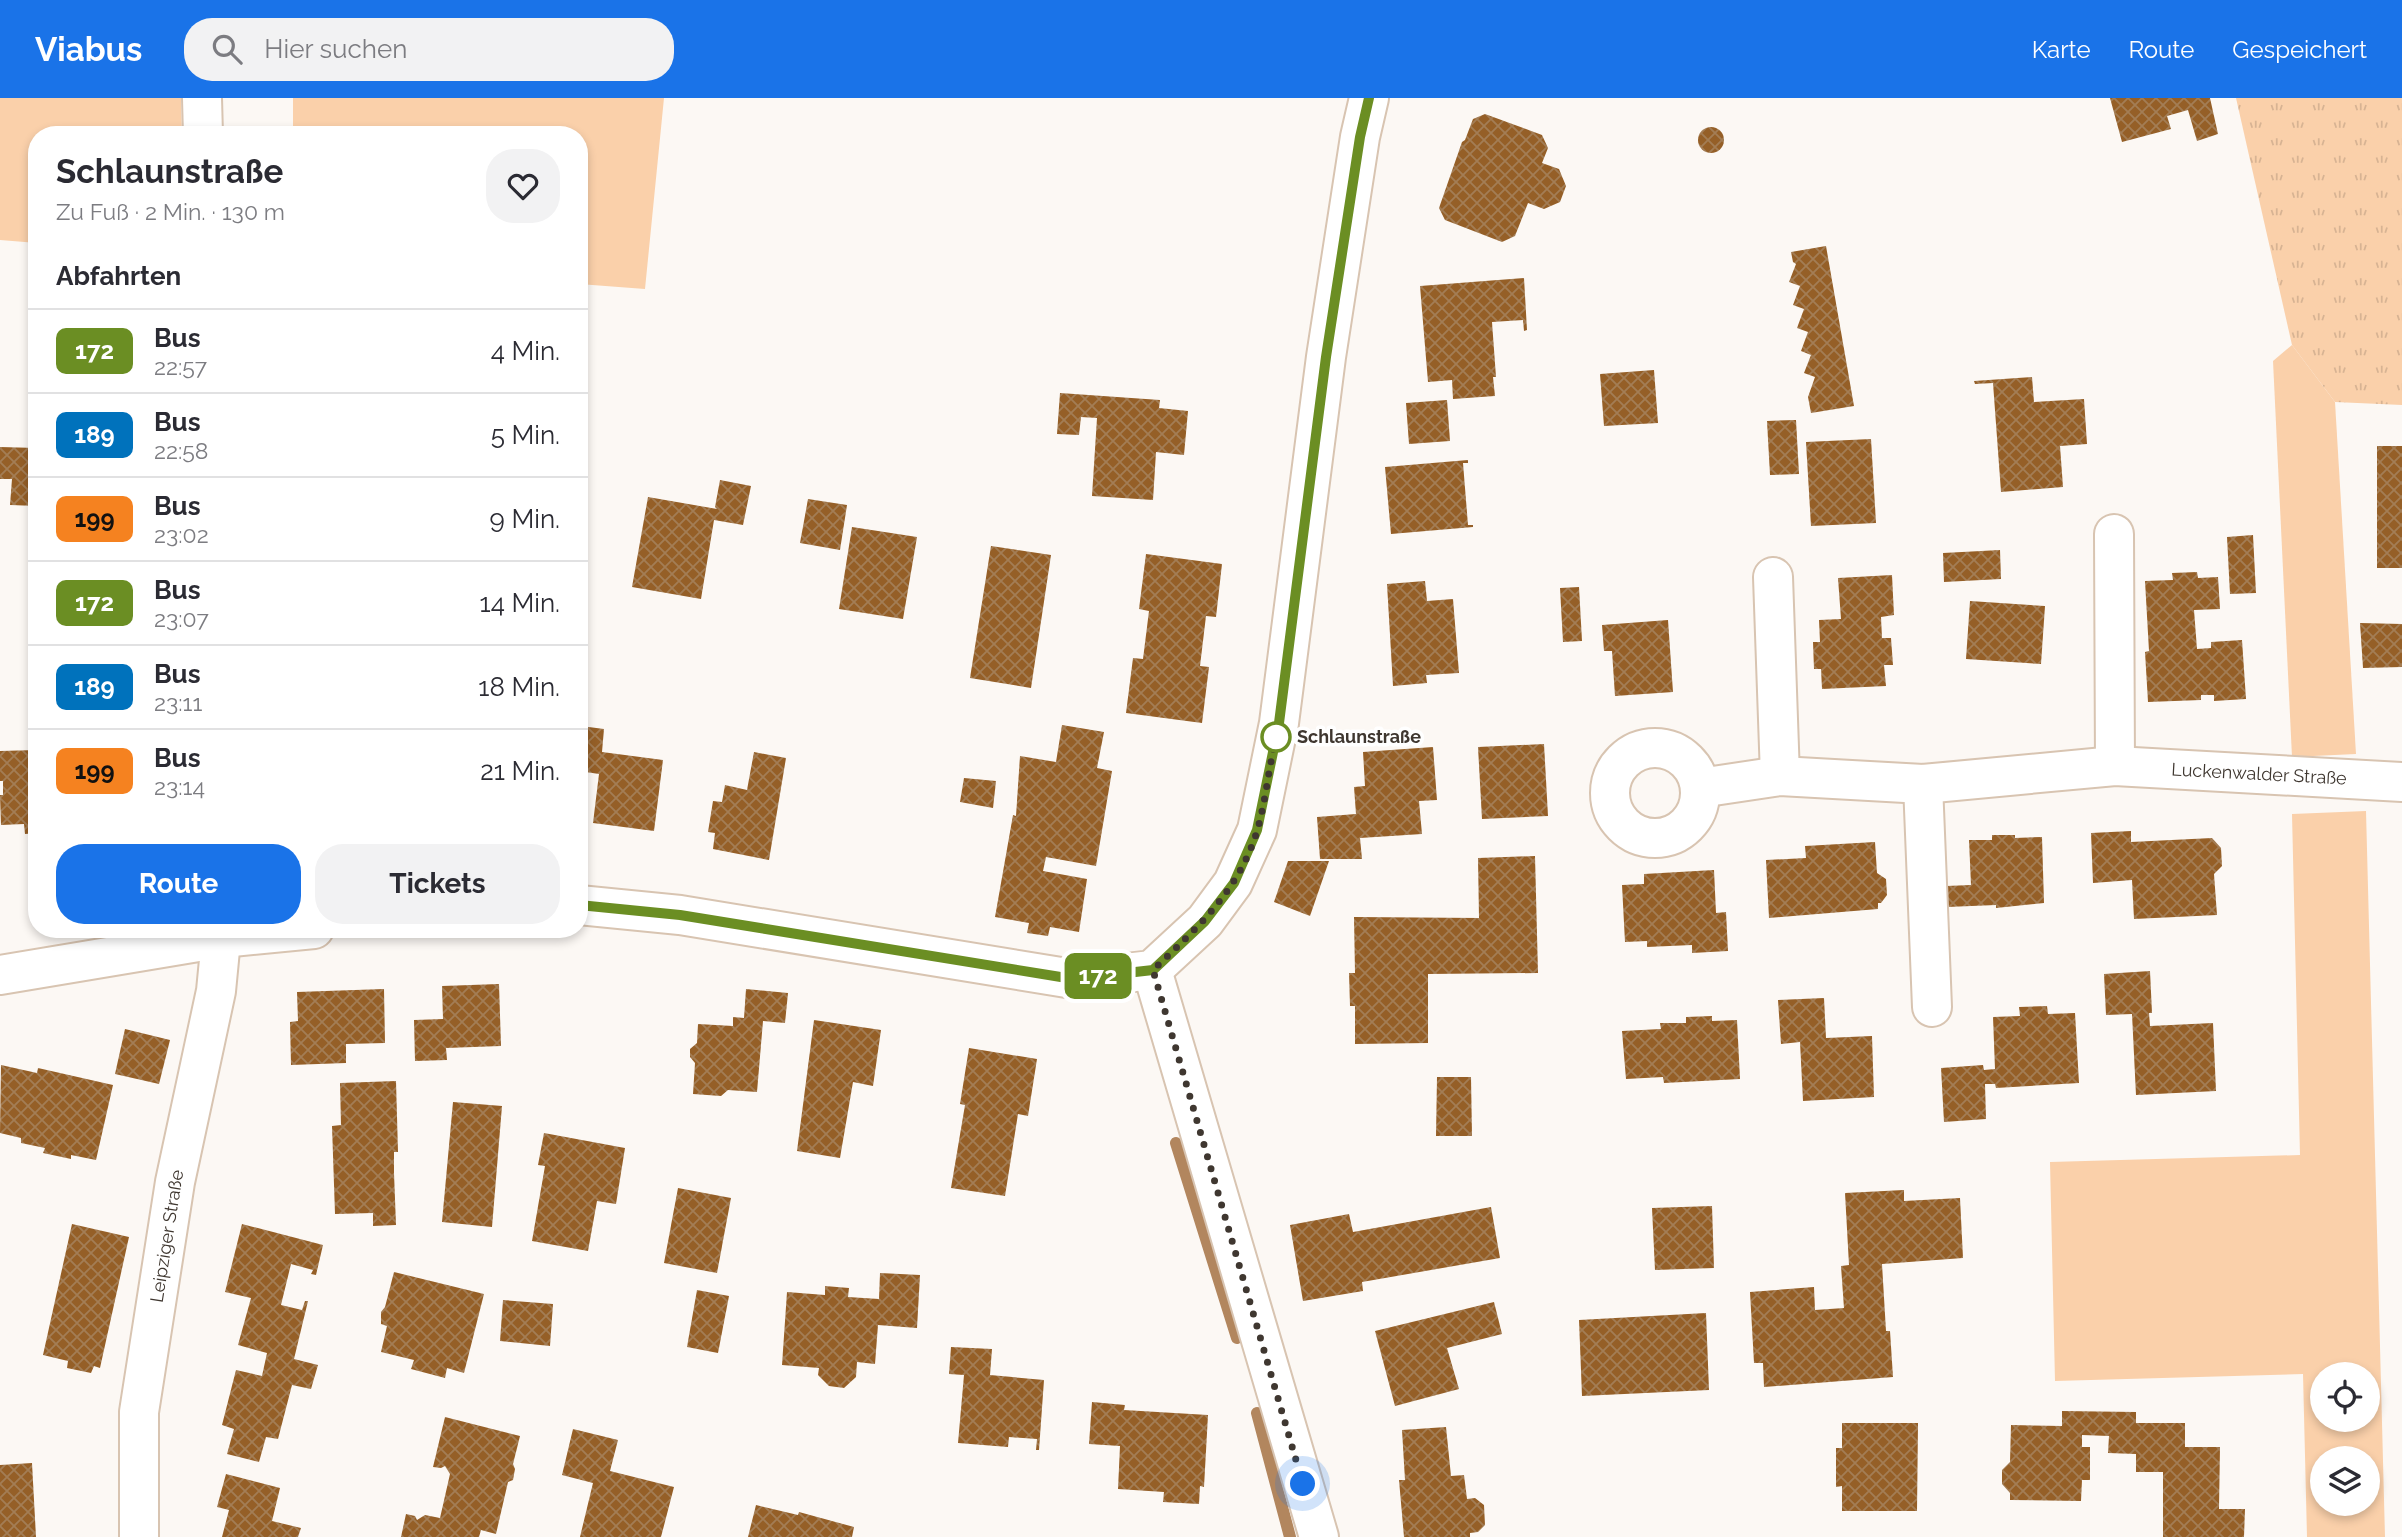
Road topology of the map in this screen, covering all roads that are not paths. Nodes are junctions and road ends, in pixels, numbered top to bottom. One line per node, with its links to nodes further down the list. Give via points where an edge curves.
1 (202, 98): 3 (street)
2 (1369, 98): 14 (street, via 1326,357 1279,723 1257,830 1234,883 1205,921)
3 (203, 126)
4 (2114, 534): 6 (street)
5 (1773, 578): 7 (street)
6 (2115, 766): 8 (street, Luckenwalder Straße); 9 (street, Luckenwalder Straße)
7 (1780, 776): 9 (street, Luckenwalder Straße); 10 (street, Luckenwalder Straße)
8 (2402, 782)
9 (1923, 784): 16 (street)
10 (1700, 788)
11 (588, 906): 14 (street, via 680,915 1073,979)
12 (200, 938): 15 (street)
13 (222, 938): 17 (street, Leipziger Straße, via 216,991 175,1182 139,1412)
14 (1153, 970): 18 (street)
15 (0, 975)
16 (1932, 1007)
17 (139, 1537)
18 (1319, 1537)

